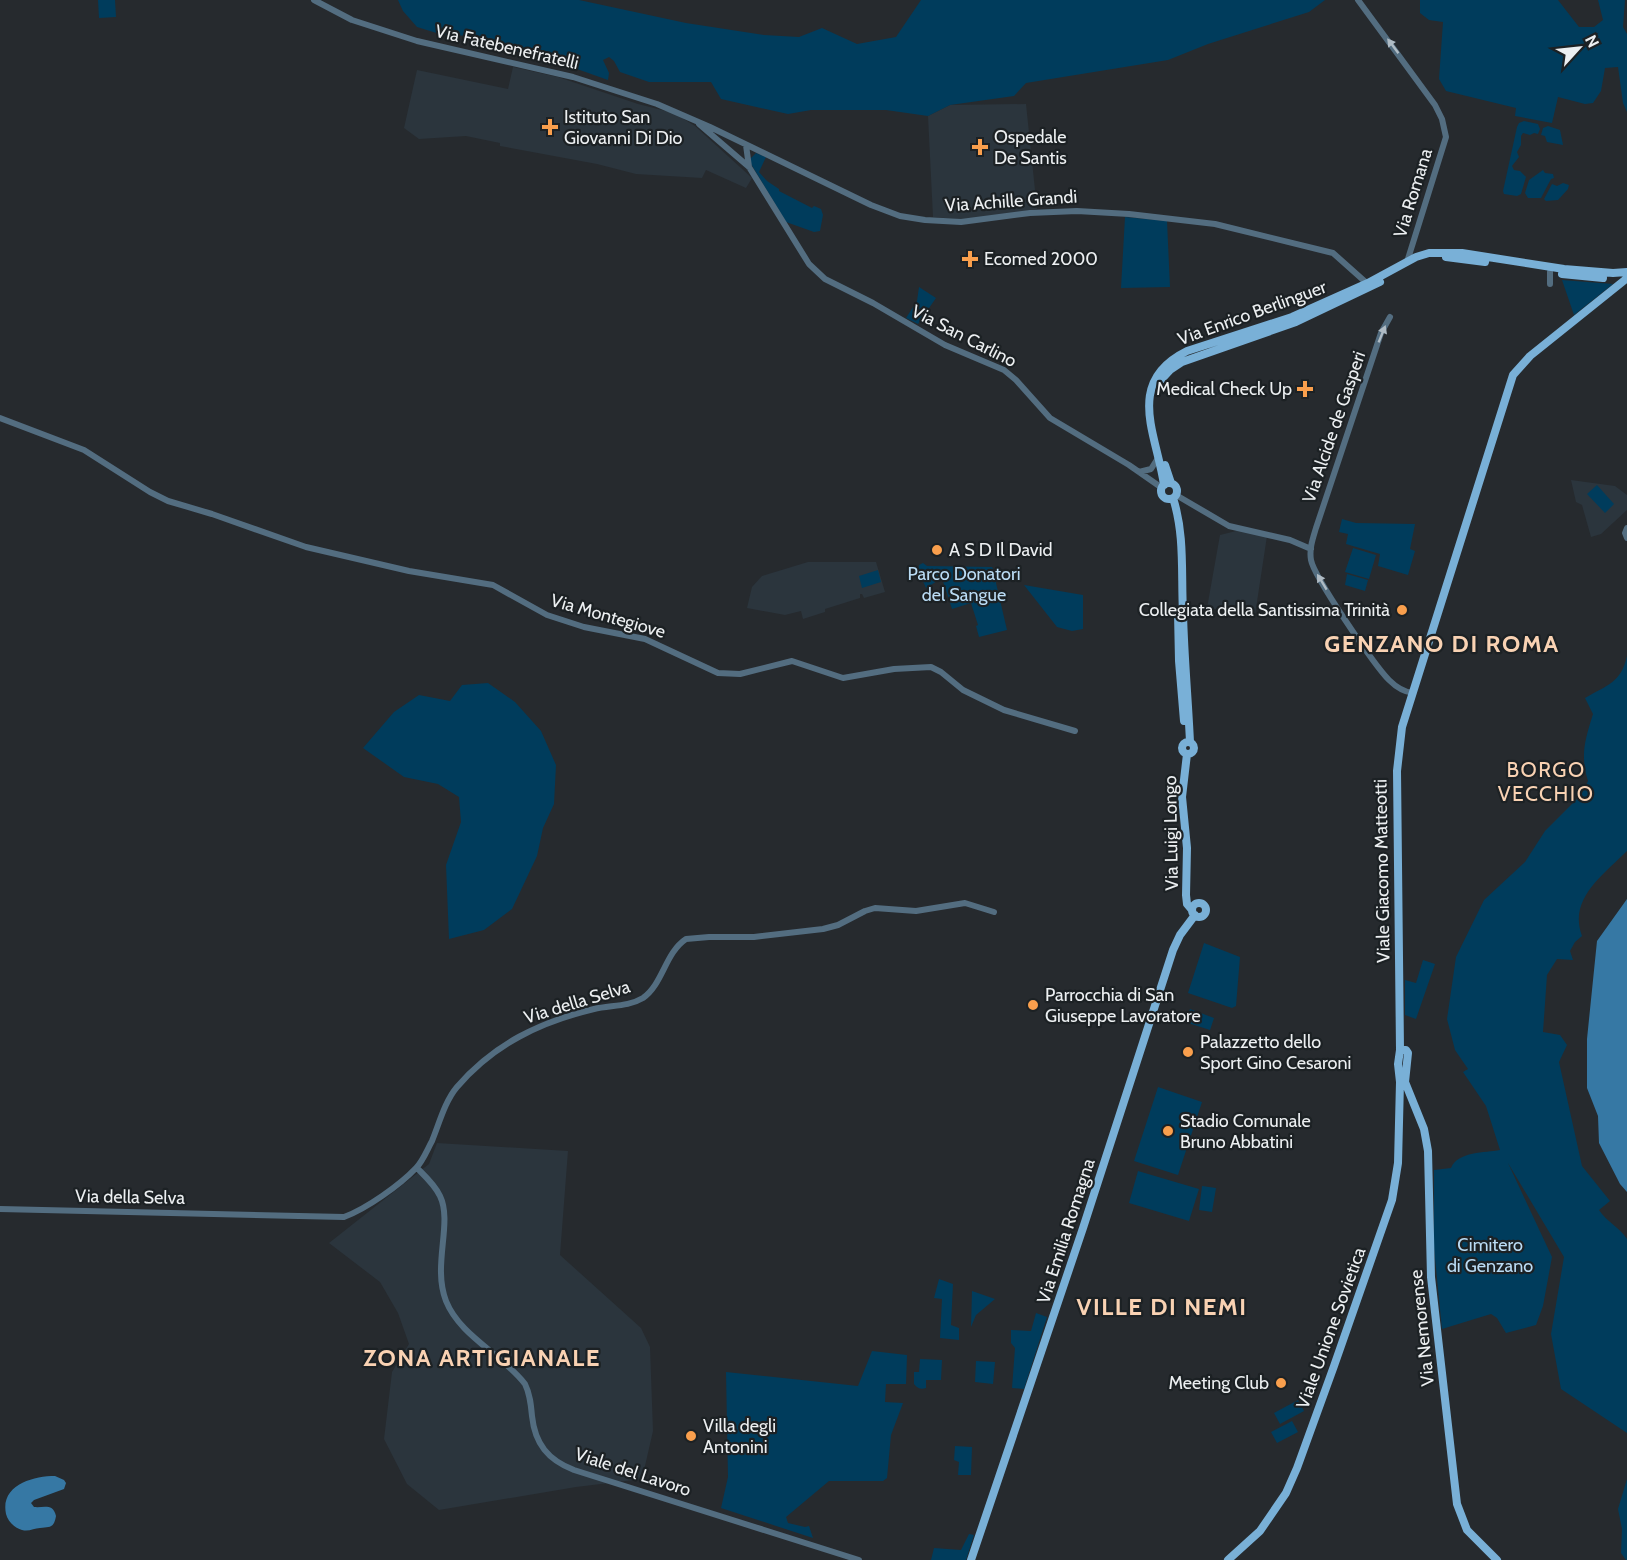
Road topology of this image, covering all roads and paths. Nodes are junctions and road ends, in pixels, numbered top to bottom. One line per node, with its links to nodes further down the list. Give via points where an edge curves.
1 (314, 0): 3 (street, Via Fatebenefratelli, via 389,33 595,83)
2 (1358, 0): 9 (street, Via Romana, one-way to 2, via 1446,137 1432,100)
3 (694, 120): 4 (street, Via Achille Grandi); 6 (street, Via San Carlino)
4 (736, 140): 5 (street, Via Achille Grandi); 6 (street)
5 (746, 145): 7 (street, Via Achille Grandi); 8 (street, via 740,151)
6 (726, 147): 8 (street, Via San Carlino)
7 (758, 151): 8 (street); 14 (street, Via Achille Grandi, via 874,206 910,218 970,222 1077,211 1215,224 1331,252)
8 (746, 162): 18 (street, Via San Carlino, via 821,277 945,345 1004,370 1050,418)
9 (1407, 262): 11 (main road, via 1426,254 1449,252); 14 (main road)
10 (1550, 272): 12 (main road); 13 (street); 14 (main road, via 1437,257)
11 (1626, 276): 12 (main road, Viale Giacomo Matteotti)
12 (1617, 281): 24 (main road, Viale Giacomo Matteotti, via 1520,365 1511,378)
13 (1550, 284)
14 (1369, 285): 17 (main road, Via Enrico Berlinguer, via 1173,359 1157,377 1148,400); 19 (main road, Via Enrico Berlinguer, via 1296,322 1182,362 1168,372 1156,386 1153,410)
15 (1390, 317): 23 (street, Via Alcide de Gasperi, one-way to 15)
16 (0, 418): 25 (street, Via Montegiove, via 80,448 173,503 306,547 409,571 489,584 547,615 645,639 718,673 740,674 792,661 843,678 894,669 933,668 963,690 1007,712)
17 (1158, 458): 18 (street, via 1153,468); 19 (main road, Via Enrico Berlinguer)
18 (1139, 472): 19 (street, Via San Carlino)
19 (1166, 485): 20 (main road, via 1162,495); 20 (main road, via 1177,488)
20 (1172, 497): 23 (street, via 1228,526 1290,540); 26 (main road, Via Luigi Longo, via 1182,544 1188,742 1194,748 1189,754 1186,793)
21 (1627, 528): 22 (street)
22 (1627, 538)
23 (1311, 549): 24 (street, one-way to 23, via 1395,686 1363,644 1318,576 1311,561)
24 (1411, 692): 28 (main road, Viale Giacomo Matteotti, via 1396,771 1398,1067)
25 (1075, 731)
26 (1193, 910): 32 (main road, Via Emilia Romagna, via 1173,950)
27 (994, 912): 29 (street, Via della Selva, via 965,903 919,911 875,908 823,929 686,939 641,999 557,1021 496,1050 453,1092)
28 (1403, 1082): 33 (main road, Viale Unione Sovietica, via 1398,1163 1391,1202 1297,1468 1286,1493 1260,1531); 34 (main road, Via Nemorense, via 1424,1130 1428,1151 1430,1270 1457,1504 1467,1530)
29 (417, 1168): 30 (street, Via della Selva, via 360,1210 339,1218); 31 (street, Viale del Lavoro, via 432,1183 442,1202 440,1274 448,1306 462,1325 525,1384 536,1436 549,1456 571,1469)
30 (0, 1209)
31 (859, 1560)
32 (971, 1560)
33 (1228, 1560)
34 (1497, 1560)

